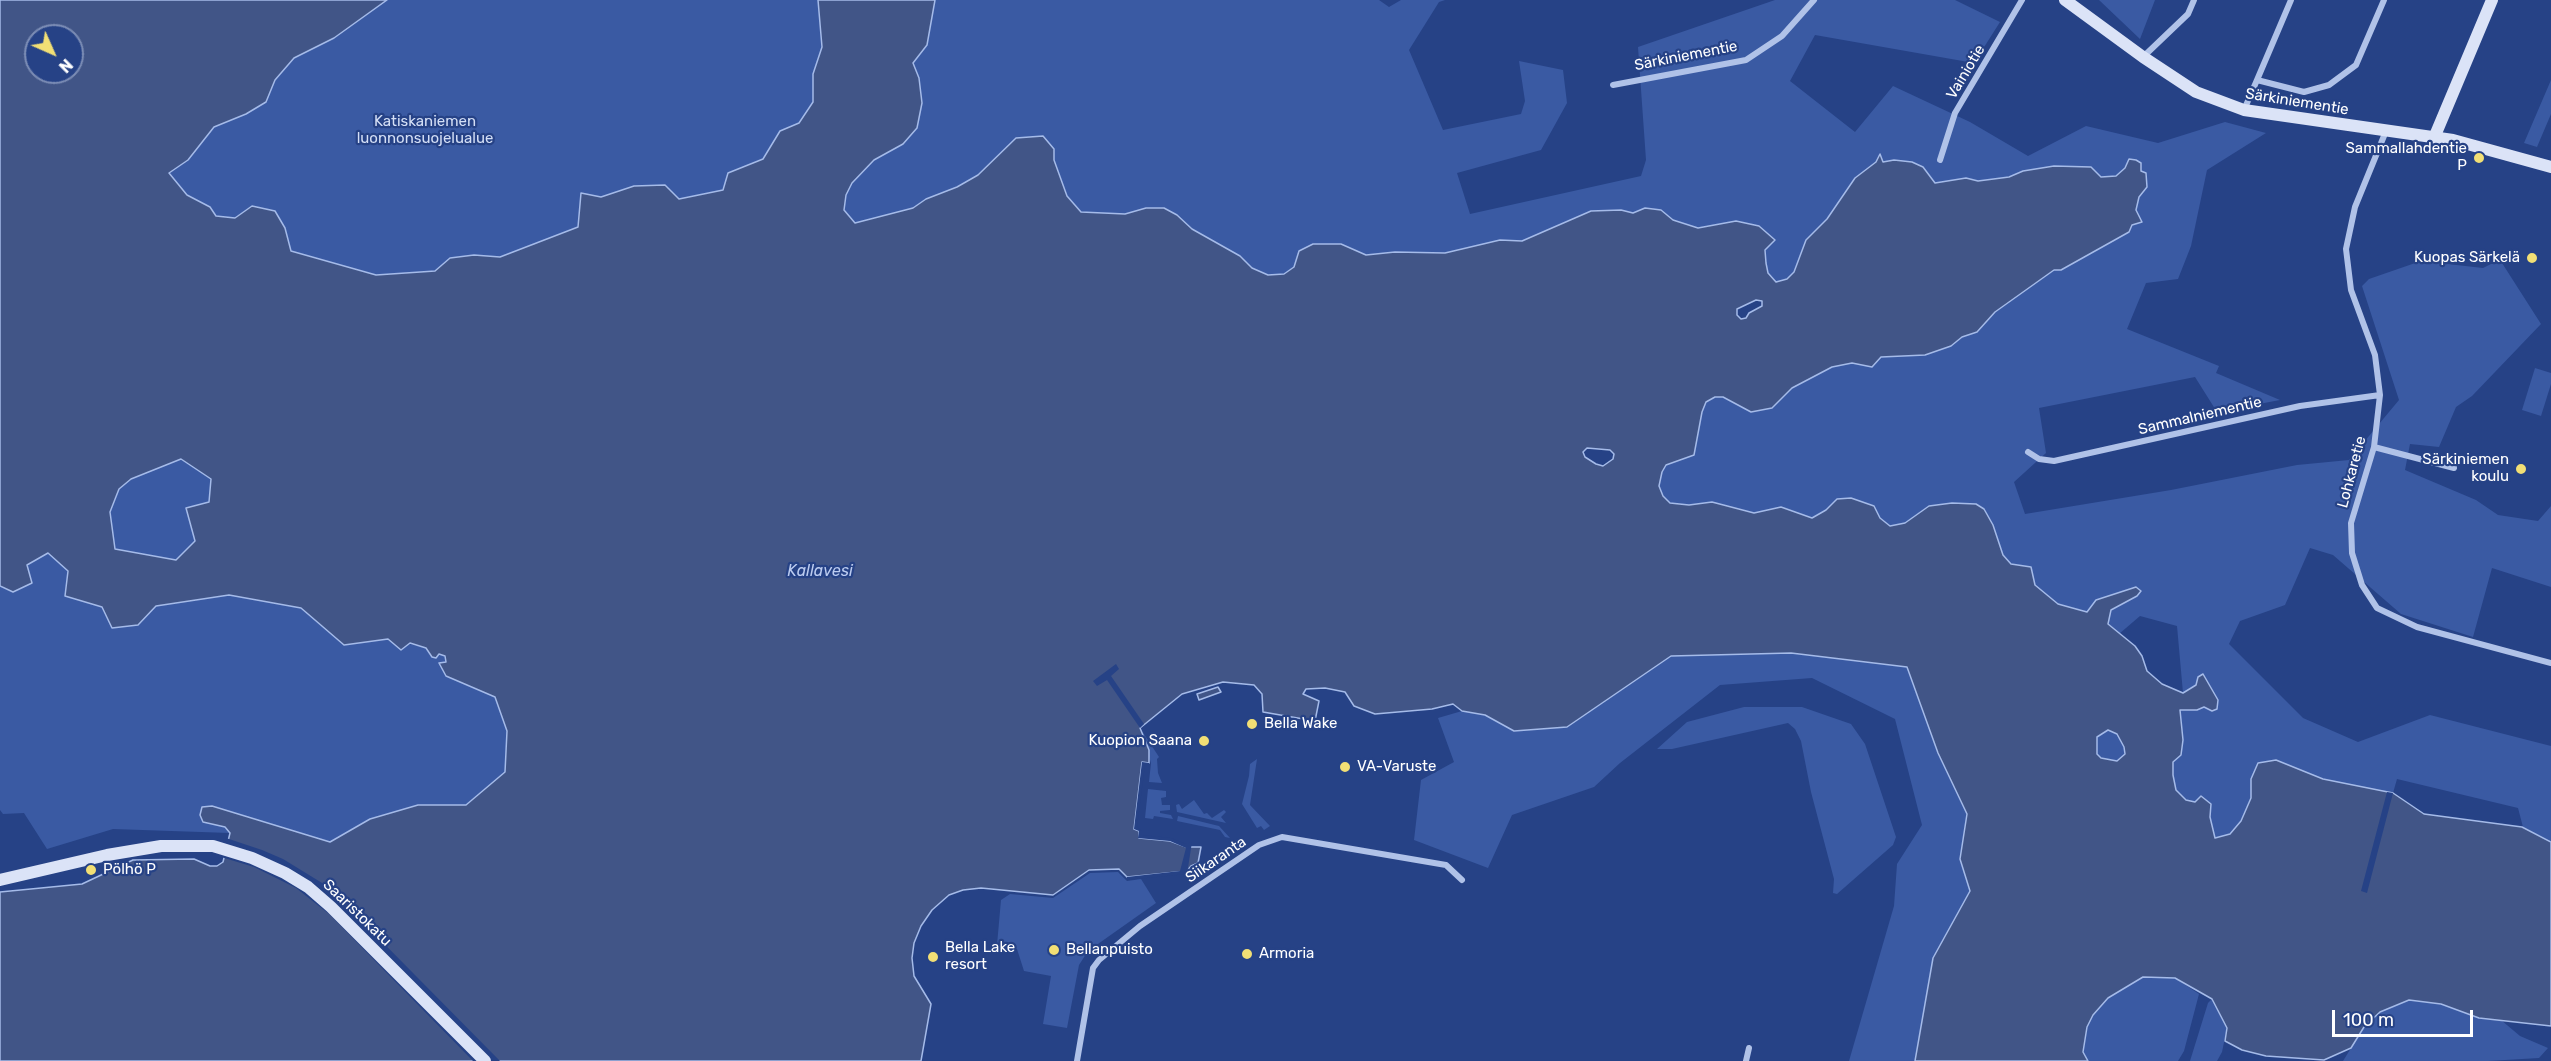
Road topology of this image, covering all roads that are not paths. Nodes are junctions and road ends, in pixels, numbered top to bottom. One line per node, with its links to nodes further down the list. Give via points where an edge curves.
1 (1814, 0): 10 (street, Särkiniementie, via 1782,36 1746,60)
2 (2022, 0): 14 (street, Vainiotie, via 1955,113)
3 (2065, 0): 8 (street, Särkiniementie)
4 (2194, 0): 8 (street, via 2188,14)
5 (2291, 0): 9 (street)
6 (2384, 0): 9 (street, via 2356,65 2329,85 2304,92)
7 (2492, 0): 13 (street)
8 (2143, 57): 11 (street, Särkiniementie, via 2196,92)
9 (2257, 80): 11 (street)
10 (1613, 85)
11 (2244, 110): 12 (street, Särkiniementie)
12 (2386, 130): 13 (street, Särkiniementie); 16 (street, Lohkaretie, via 2355,207 2346,249 2351,290 2376,355)
13 (2434, 138): 15 (street, Särkiniementie)
14 (1940, 160)
15 (2551, 167)
16 (2380, 394): 17 (street, Lohkaretie); 18 (street, Sammalniementie, via 2300,406 2054,461 2039,459)
17 (2374, 447): 19 (street); 20 (street, Lohkaretie, via 2351,523 2352,553 2362,585 2377,608 2417,627)
18 (2028, 452)
19 (2454, 468)
20 (2551, 663)
21 (0, 880): 24 (street, Saaristokatu, via 161,846 213,846 252,858 308,887 331,907)
22 (1462, 880): 25 (street, Siikaranta, via 1446,865 1282,837 1259,845 1140,926 1099,960 1093,968)
23 (1749, 1048): 26 (street)
24 (485, 1061)
25 (1077, 1061)
26 (1746, 1061)

